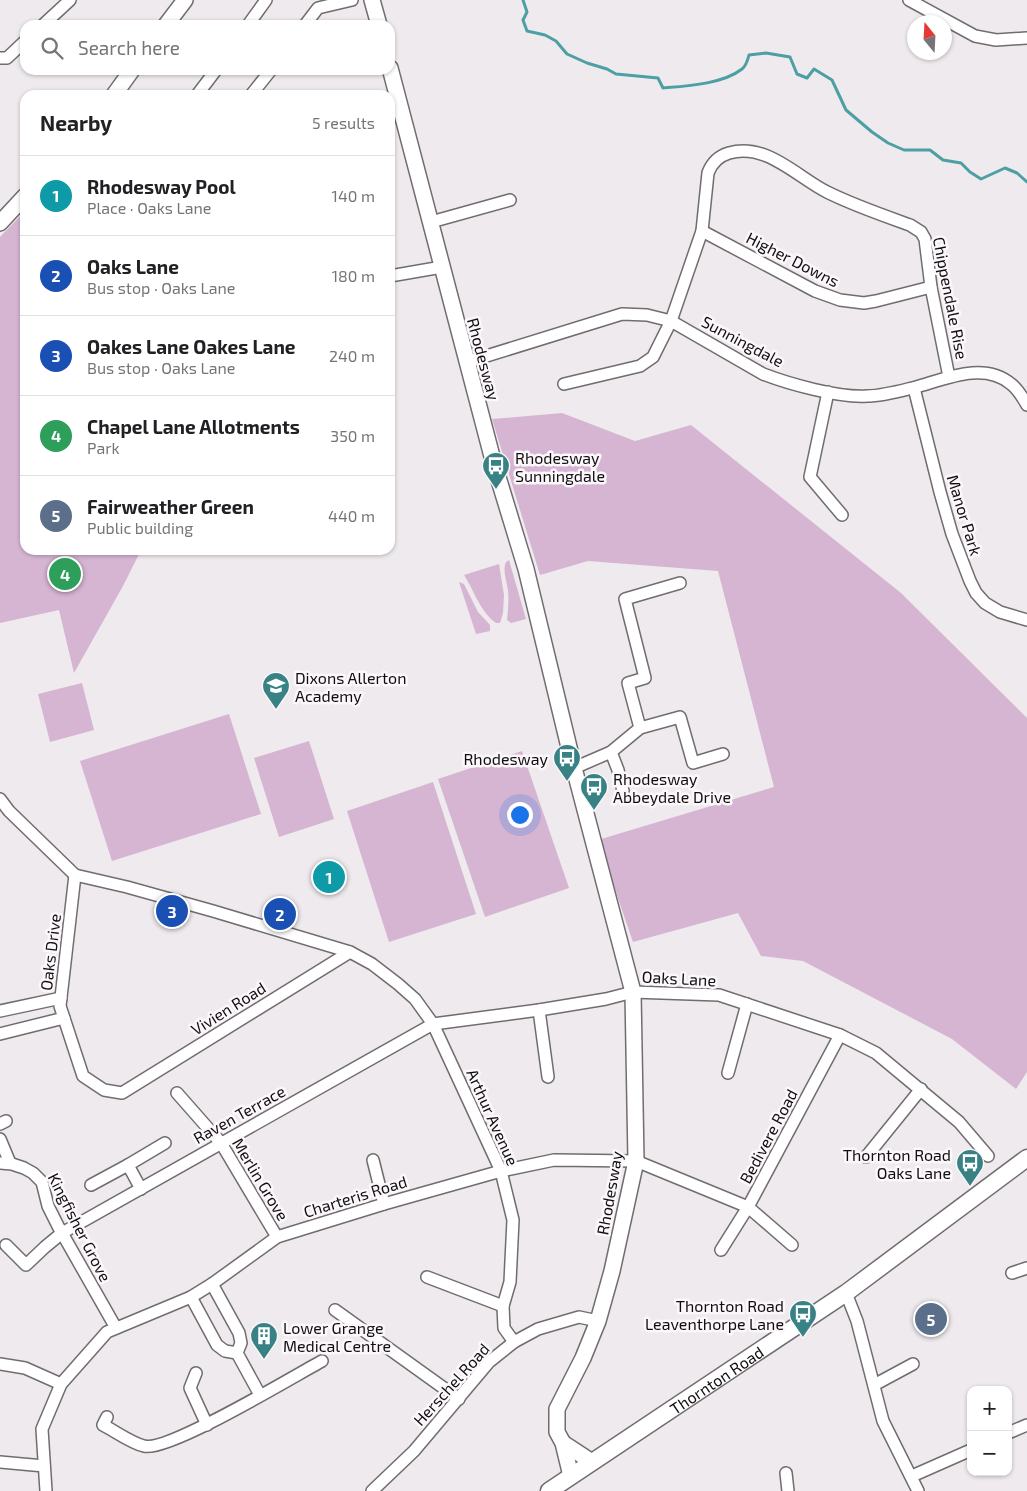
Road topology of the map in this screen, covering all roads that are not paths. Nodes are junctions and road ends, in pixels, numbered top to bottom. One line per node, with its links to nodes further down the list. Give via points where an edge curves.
1 (70, 0): 7 (street)
2 (185, 0): 8 (street)
3 (266, 0): 9 (street)
4 (352, 0): 10 (street, via 318,8)
5 (372, 0): 11 (street)
6 (909, 0): 12 (street, via 975,36 996,40)
7 (48, 20)
8 (170, 20)
9 (252, 20)
10 (309, 20)
11 (378, 20)
12 (1027, 38)
13 (20, 46): 14 (street, via 7,58)
14 (0, 58)
15 (128, 75): 19 (street)
16 (212, 75): 20 (street)
17 (267, 75): 21 (street)
18 (392, 75): 24 (street, Rhodesway)
19 (118, 90)
20 (201, 90)
21 (255, 90)
22 (510, 200): 24 (street)
23 (20, 201): 25 (street)
24 (431, 222): 27 (street, Rhodesway)
25 (0, 223)
26 (702, 231): 29 (street, Higher Downs, via 815,291 840,300 876,301); 29 (street, Chippendale Rise, via 710,166 733,152 756,152 826,192 922,232); 30 (street, Chippendale Rise)
27 (442, 268): 28 (street); 31 (street, Rhodesway)
28 (395, 275)
29 (931, 287): 32 (street, Chippendale Rise)
30 (671, 321): 31 (street, Sunningdale, via 647,315 622,314); 33 (street, Chippendale Rise, via 653,357 640,366); 35 (street, Sunningdale, via 763,374)
31 (467, 362): 43 (street, Rhodesway, via 522,556)
32 (949, 377): 34 (street, Sunningdale); 36 (street, Sunningdale, via 970,372 1001,378 1011,383)
33 (564, 384)
34 (914, 388): 35 (street, Sunningdale, via 866,396); 39 (street, Manor Park, via 940,492 970,582 985,603 1000,612)
35 (828, 392): 37 (street, via 810,477)
36 (1027, 405)
37 (842, 514)
38 (680, 583): 40 (street, via 625,599 645,678 628,683)
39 (1027, 620)
40 (640, 728): 41 (street); 42 (street, via 680,717 693,763)
41 (612, 752): 43 (street); 44 (street)
42 (723, 754)
43 (574, 768): 48 (street, Rhodesway)
44 (623, 791)
45 (0, 800): 46 (street)
46 (75, 875): 47 (street, via 213,911); 49 (street, Oaks Drive)
47 (350, 952): 54 (street, via 398,984 415,999); 60 (street, Vivien Road)
48 (633, 992): 50 (street, Oaks Lane, via 719,995); 51 (street, Oaks Lane); 69 (street, Rhodesway)
49 (61, 998): 52 (street); 53 (street, Oaks Drive)
50 (747, 1004): 56 (street, Oaks Lane); 57 (street)
51 (539, 1010): 54 (street, Oaks Lane); 58 (street)
52 (0, 1011)
53 (64, 1018): 55 (street); 60 (street, Oaks Drive, via 84,1076 104,1090)
54 (433, 1024): 63 (street, Raven Terrace); 72 (street, Arthur Avenue)
55 (0, 1034)
56 (840, 1035): 59 (street, Oaks Lane, via 876,1052); 76 (street, Bedivere Road)
57 (728, 1073)
58 (548, 1076)
59 (921, 1089): 65 (street, Oaks Lane, via 959,1122); 66 (street)
60 (122, 1092)
61 (177, 1093): 63 (street, Merlin Grove)
62 (0, 1138): 70 (street)
63 (221, 1143): 74 (street, Raven Terrace); 78 (street, Merlin Grove)
64 (165, 1144): 71 (street)
65 (988, 1156)
66 (866, 1157)
67 (1027, 1158): 86 (main road, Thornton Road)
68 (373, 1160): 75 (street)
69 (636, 1161): 72 (street, Charteris Road, via 554,1160); 76 (street, Charteris Road); 90 (street, Rhodesway)
70 (5, 1163): 77 (street, Kingfisher Grove, via 33,1173 42,1182 48,1206)
71 (128, 1165): 73 (street); 74 (street)
72 (501, 1171): 75 (street, Charteris Road); 88 (street, Arthur Avenue, via 513,1220 510,1282)
73 (91, 1185)
74 (141, 1190): 77 (street, Raven Terrace)
75 (384, 1204): 78 (street, Charteris Road)
76 (748, 1208): 80 (street, Charteris Road); 81 (street, Bedivere Road)
77 (62, 1233): 79 (street, Raven Terrace, via 26,1265); 91 (street, Kingfisher Grove)
78 (277, 1237): 85 (street, Charteris Road)
79 (6, 1244)
80 (792, 1245)
81 (720, 1250)
82 (1027, 1268): 83 (street)
83 (1012, 1274)
84 (427, 1277): 88 (street)
85 (212, 1284): 87 (street, Charteris Road); 93 (street, via 239,1333)
86 (846, 1292): 99 (street); 109 (main road, Thornton Road)
87 (191, 1297): 91 (street, Charteris Road); 93 (street, via 217,1345)
88 (503, 1306): 92 (street, Arthur Avenue, via 504,1328)
89 (335, 1310): 101 (street)
90 (598, 1321): 92 (street, Herschel Road, via 579,1317 538,1329); 106 (street, Rhodesway, via 557,1409 557,1432)
91 (116, 1328): 98 (street, Charteris Road, via 108,1332)
92 (514, 1342): 101 (street, Herschel Road, via 489,1362)
93 (237, 1353): 100 (street)
94 (322, 1361): 100 (street)
95 (0, 1364): 98 (street, via 24,1368)
96 (913, 1364): 99 (street)
97 (196, 1373): 103 (street, via 190,1388)
98 (61, 1384): 110 (street, Charteris Road, via 42,1429)
99 (874, 1385): 113 (street, via 883,1422)
100 (260, 1395): 103 (street)
101 (459, 1399): 115 (street, Herschel Road, via 414,1451)
102 (107, 1417): 103 (street, via 103,1425 145,1447 162,1444)
103 (207, 1425)
104 (1027, 1425): 105 (street)
105 (1012, 1432)
106 (563, 1443): 109 (street); 112 (street, Rhodesway)
107 (967, 1452): 113 (street)
108 (0, 1462): 110 (street)
109 (592, 1462): 112 (main road, Thornton Road)
110 (44, 1466): 114 (street, Charteris Road)
111 (786, 1474): 117 (street)
112 (571, 1476): 116 (main road, Thornton Road)
113 (912, 1476): 118 (street)
114 (46, 1491)
115 (372, 1491)
116 (549, 1491)
117 (788, 1491)
118 (918, 1491)

